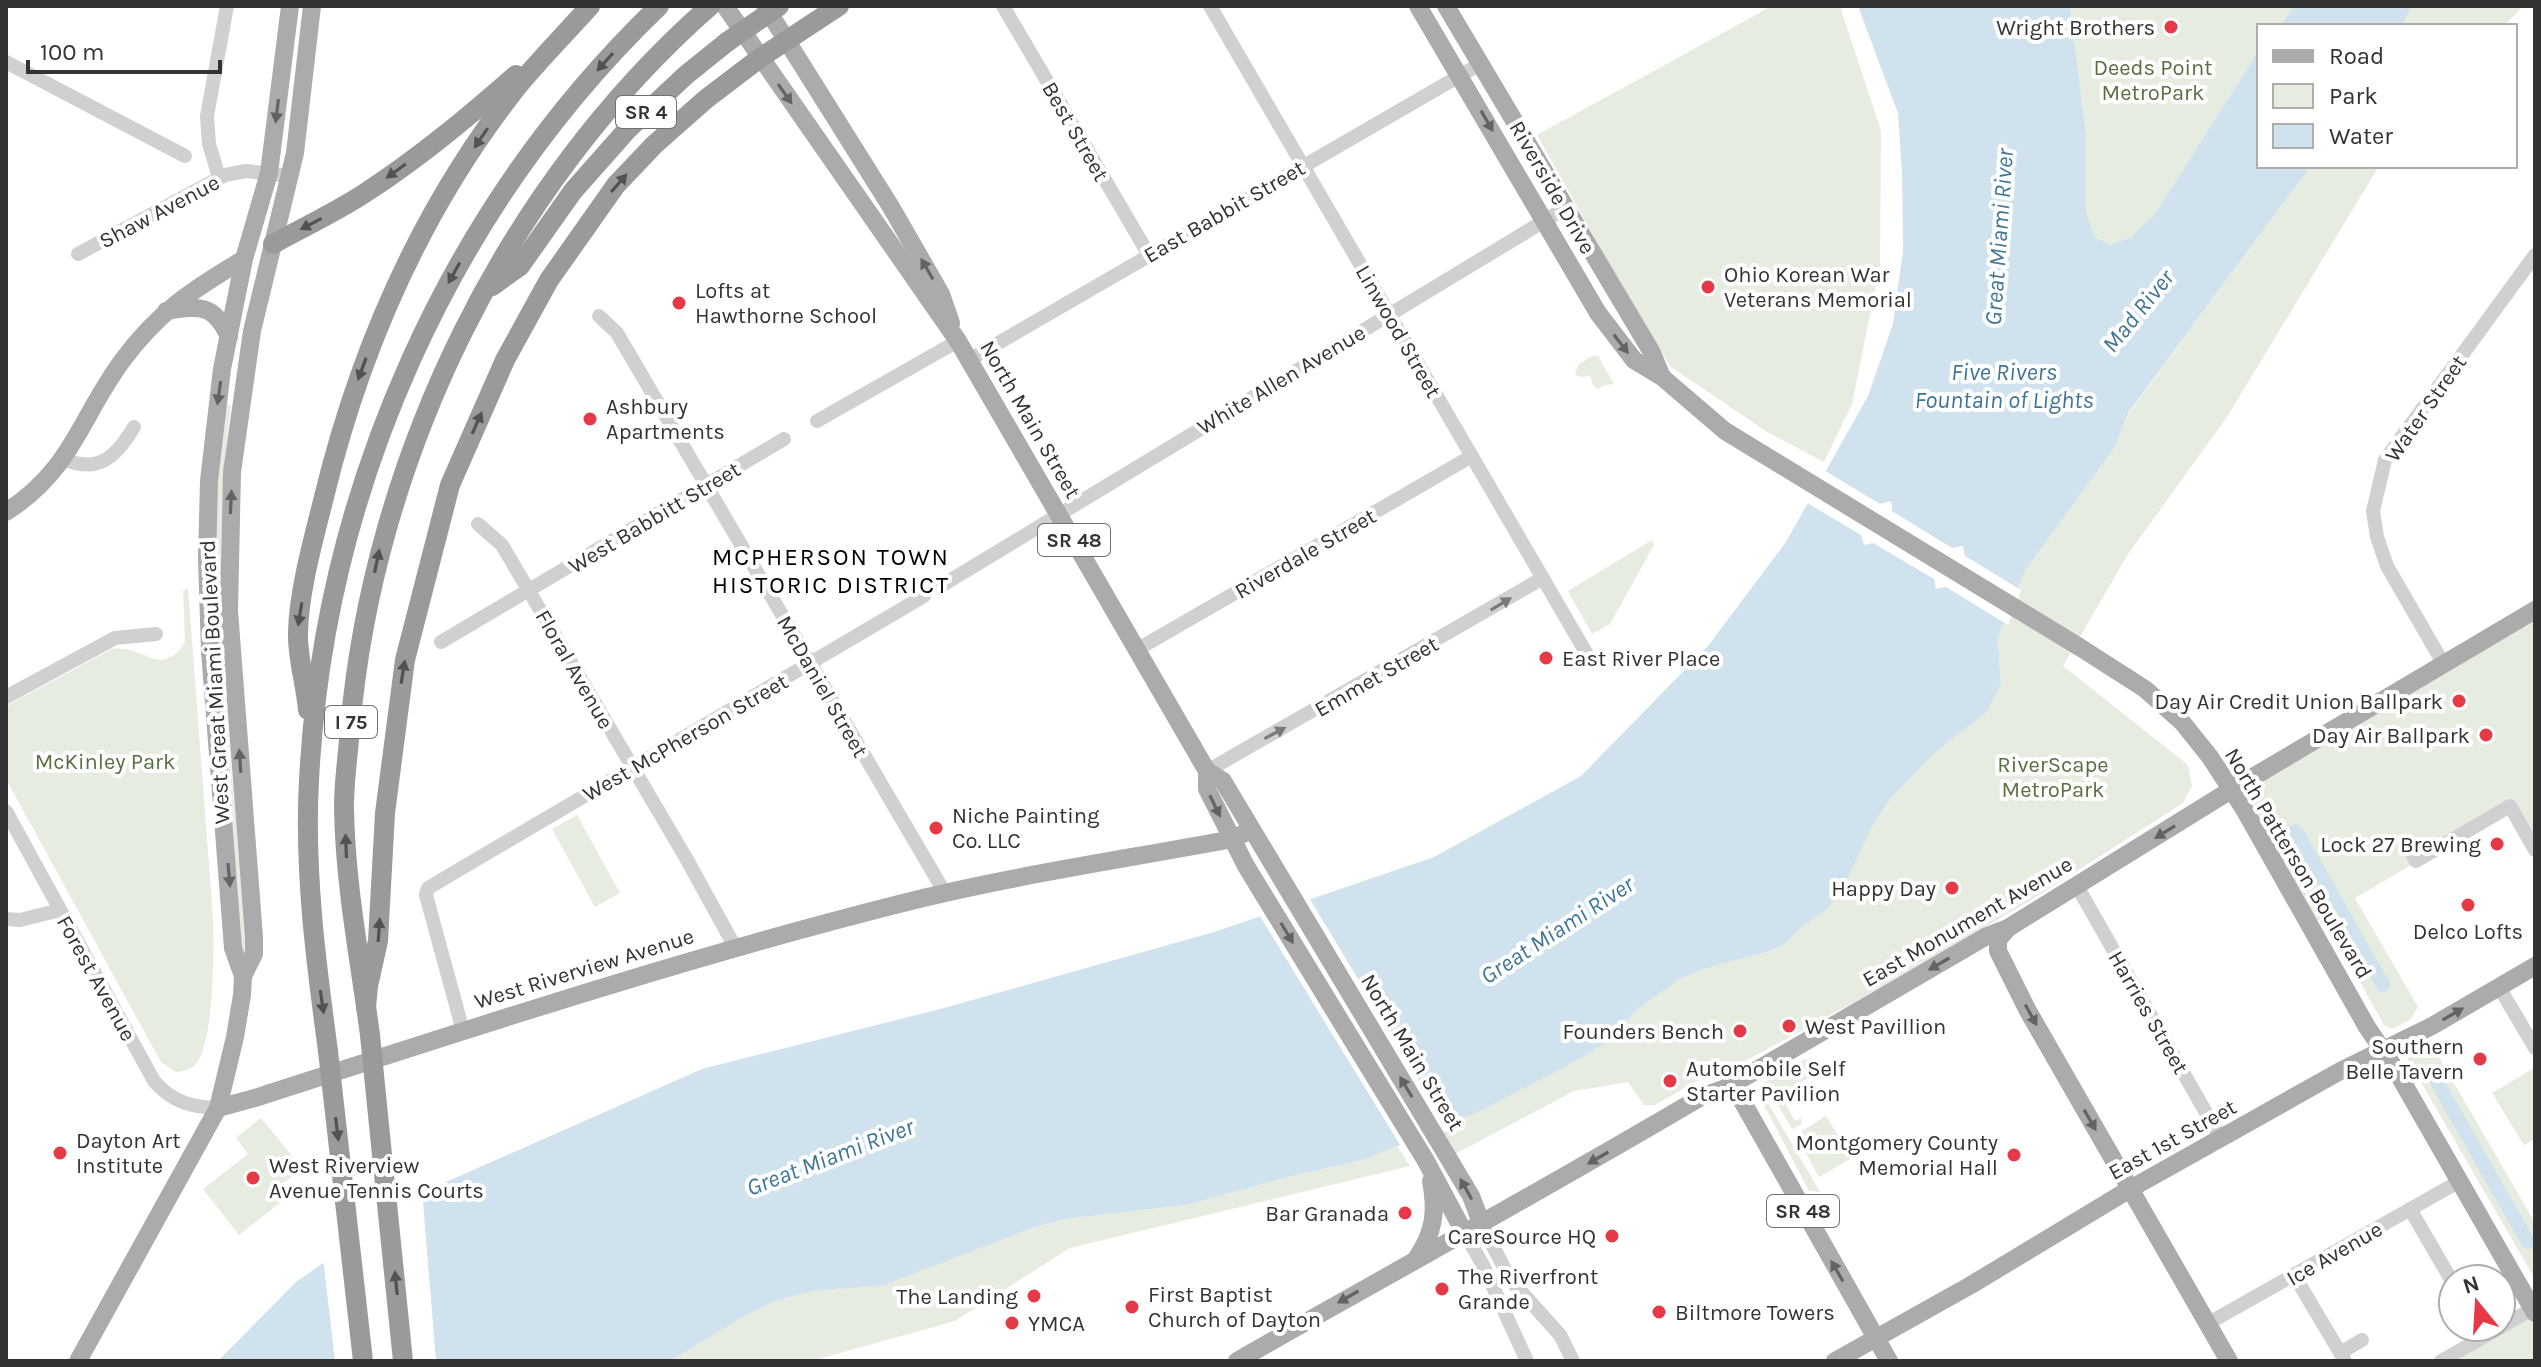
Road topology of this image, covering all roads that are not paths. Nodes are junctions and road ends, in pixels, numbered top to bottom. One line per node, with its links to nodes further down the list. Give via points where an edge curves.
1 (227, 6): 24 (street, via 207,116)
2 (290, 6): 22 (main road, West Great Miami Boulevard, one-way to 22)
3 (312, 6): 23 (main road, West Great Miami Boulevard)
4 (590, 6): 15 (highway)
5 (659, 6): 62 (highway, I 75, one-way to 62, via 594,74 528,156 427,325 391,401 361,486 334,599)
6 (765, 6): 14 (main road, North Main Street / SR 48)
7 (779, 6): 32 (highway, SR 4, bridge, via 686,75 627,130 573,191 520,266)
8 (839, 6): 14 (highway)
9 (1003, 6): 29 (street, Best Street)
10 (1210, 6): 21 (street, Linwood Street)
11 (1418, 6): 19 (main road, Riverside Drive)
12 (1446, 6): 18 (main road, Riverside Drive)
13 (713, 7): 16 (main road, North Main Street / SR 48); 32 (highway, I 75, via 599,120 528,218)
14 (786, 40): 16 (highway); 37 (main road, North Main Street / SR 48, one-way to 14, via 941,294)
15 (546, 55): 27 (highway, one-way to 27, via 383,180); 62 (highway, one-way to 62, via 491,122 439,202 399,278 364,363 325,491 298,631)
16 (760, 58): 37 (main road, North Main Street / SR 48, one-way to 37); 80 (highway, one-way to 16, via 378,941 385,813 405,660 450,485 505,360 576,240 654,145)
17 (6, 62): 20 (street)
18 (1480, 64): 19 (street, East Babbit Street); 25 (main road, Riverside Drive)
19 (1460, 74): 21 (street, East Babbit Street); 26 (main road, Riverside Drive, one-way to 26)
20 (185, 156)
21 (1303, 166): 29 (street, East Babbit Street); 34 (street, Linwood Street)
22 (269, 173): 23 (street, Shaw Avenue); 24 (street, Shaw Avenue); 31 (main road, West Great Miami Boulevard)
23 (290, 176): 27 (main road, West Great Miami Boulevard)
24 (219, 177): 28 (street, Shaw Avenue)
25 (1564, 209): 26 (street, White Allen Avenue); 39 (main road, Riverside Drive)
26 (1544, 220): 34 (street, White Allen Avenue); 39 (main road, Riverside Drive, one-way to 39, via 1616,338 1634,360)
27 (273, 244): 31 (street); 78 (main road, West Great Miami Boulevard, one-way to 27, via 254,954 254,937 231,640 230,505 244,375)
28 (78, 254)
29 (1149, 255): 38 (street, East Babbit Street)
30 (2535, 255): 59 (street, Water Street, via 2385,460 2373,511 2387,566)
31 (244, 259): 33 (main road); 36 (main road, West Great Miami Boulevard)
32 (486, 291): 80 (highway, I 75, one-way to 32, via 344,804 355,670 380,550 430,399)
33 (166, 311): 36 (main road, via 208,309); 45 (main road, via 120,363)
34 (1389, 314): 44 (street, Linwood Street); 48 (street, White Allen Avenue)
35 (599, 316): 46 (street, McDaniel Street, via 617,333)
36 (229, 337): 78 (main road, West Great Miami Boulevard, one-way to 78, via 212,450 207,558 233,948)
37 (958, 341): 38 (main road, North Main Street / SR 48); 40 (street)
38 (969, 360): 48 (main road, North Main Street / SR 48)
39 (1662, 377): 43 (main road, Riverside Drive)
40 (817, 421)
41 (134, 427): 45 (street, via 115,453 95,465)
42 (784, 439): 46 (street, West Babbitt Street)
43 (1746, 443): 65 (main road, North Patterson Boulevard, via 2145,689 2210,757)
44 (1472, 456): 50 (street, Linwood Street); 57 (street, Riverdale Street)
45 (63, 459): 47 (main road, via 41,485)
46 (707, 487): 52 (street, West Babbitt Street); 60 (street, McDaniel Street)
47 (6, 512)
48 (1059, 514): 51 (street); 57 (main road, North Main Street / SR 48)
49 (478, 524): 52 (street, Floral Avenue, via 502,545)
50 (1543, 578): 58 (street, Linwood Street); 64 (street, Emmet Street, one-way to 50)
51 (941, 586)
52 (529, 591): 56 (street, West Babbitt Street); 63 (street, Floral Avenue)
53 (924, 596): 60 (street, West McPherson Street)
54 (2535, 610): 59 (main road, East Monument Avenue)
55 (156, 634): 61 (street, via 115,638)
56 (441, 642)
57 (1138, 649): 64 (main road, North Main Street / SR 48)
58 (1588, 656)
59 (2443, 663): 65 (main road, East Monument Avenue)
60 (810, 664): 63 (street, West McPherson Street); 72 (street, McDaniel Street)
61 (6, 697)
62 (312, 733): 103 (highway, I 75, one-way to 103, bridge, via 308,841 314,949)
63 (633, 767): 76 (street, Floral Avenue); 81 (street, West McPherson Street, via 433,884 426,895)
64 (1207, 771): 67 (main road, North Main Street / SR 48, via 1223,781); 68 (main road, North Main Street / SR 48, one-way to 68, via 1207,789)
65 (2231, 790): 71 (main road, East Monument Avenue, one-way to 71); 83 (main road, North Patterson Boulevard)
66 (6, 811): 73 (street, Forest Avenue)
67 (1251, 830): 68 (main road, West Riverview Avenue); 91 (main road, North Main Street / SR 48, one-way to 67, via 1471,1196)
68 (1232, 839): 72 (main road, West Riverview Avenue); 87 (main road, North Main Street / SR 48, one-way to 87)
69 (2535, 850): 70 (street, via 2510,806 2416,861)
70 (2413, 855)
71 (2077, 886): 75 (main road, East Monument Avenue); 86 (street, Harries Street)
72 (945, 893): 76 (main road, West Riverview Avenue)
73 (60, 910): 74 (street); 85 (street, Forest Avenue, via 154,1081 181,1103)
74 (6, 919)
75 (2008, 928): 84 (main road, East Monument Avenue, one-way to 84); 89 (main road, one-way to 89, via 1998,951)
76 (735, 947): 81 (main road, West Riverview Avenue)
77 (2535, 966): 79 (main road, East 1st Street)
78 (243, 976): 85 (main road, West Great Miami Boulevard)
79 (2499, 987): 82 (street); 83 (main road, East 1st Street, one-way to 79)
80 (366, 1007): 104 (highway, I 75, one-way to 80, bridge)
81 (463, 1031): 85 (main road, West Riverview Avenue)
82 (2535, 1048)
83 (2383, 1049): 86 (main road, East 1st Street); 88 (main road, North Patterson Boulevard)
84 (1726, 1088): 91 (main road, East Monument Avenue, one-way to 91, via 1701,1097); 98 (main road, SR 48, one-way to 84, via 1741,1099)
85 (218, 1108): 102 (main road)
86 (2221, 1139): 89 (main road, East 1st Street)
87 (1428, 1164): 92 (main road, North Main Street); 93 (main road, SR 48, via 1433,1225)
88 (2460, 1181): 90 (street, Ice Avenue); 96 (main road, North Patterson Boulevard)
89 (2130, 1189): 97 (main road); 98 (main road, East 1st Street)
90 (2410, 1209): 94 (street); 95 (street, Ice Avenue)
91 (1482, 1225): 92 (main road, East Monument Avenue); 107 (street, North Main Street, via 1510,1279 1560,1335)
92 (1465, 1234): 93 (main road, East Monument Avenue); 106 (street, North Main Street)
93 (1416, 1259): 105 (main road, East Monument Avenue, one-way to 105)
94 (2441, 1263)
95 (2294, 1275): 97 (street, Ice Avenue); 101 (street)
96 (2534, 1310)
97 (2207, 1324): 110 (main road)
98 (1876, 1338): 108 (main road, East 1st Street); 109 (main road, SR 48)
99 (2362, 1340): 101 (street)
100 (2473, 1343): 111 (street)
101 (2342, 1357)
102 (78, 1361)
103 (363, 1361)
104 (403, 1361)
105 (1237, 1361)
106 (1527, 1361)
107 (1573, 1361)
108 (1835, 1361)
109 (1889, 1361)
110 (2229, 1361)
111 (2441, 1361)

